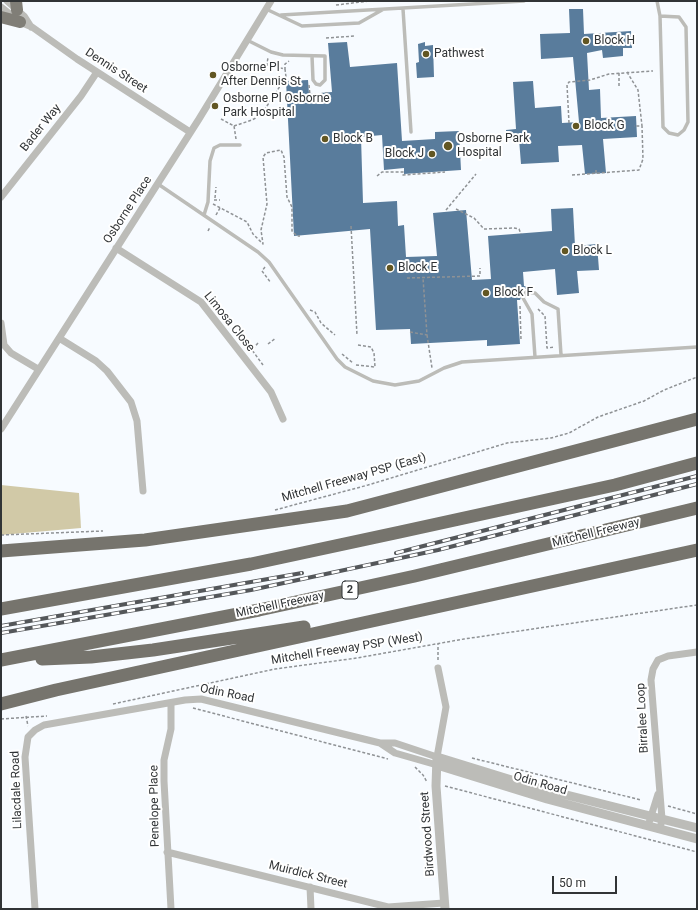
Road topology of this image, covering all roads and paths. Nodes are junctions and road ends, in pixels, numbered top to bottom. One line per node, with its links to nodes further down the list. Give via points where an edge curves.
1 (7, 1): 9 (street, Dennis Street)
2 (271, 1): 6 (street, Osborne Place)
3 (524, 1): 7 (lane)
4 (658, 1): 11 (lane)
5 (1, 7): 9 (street, Dennis Street)
6 (266, 8): 10 (lane); 16 (street, Osborne Place)
7 (403, 9): 8 (lane); 32 (lane)
8 (383, 10): 10 (lane); 10 (lane, via 359,23 307,26 298,25)
9 (18, 11): 12 (highway); 13 (street, Dennis Street); 13 (street, Dennis Street)
10 (281, 15)
11 (660, 16): 11 (lane, via 663,127 678,135 688,122 686,27 678,17)
12 (1, 17)
13 (32, 27): 22 (street, Dennis Street)
14 (355, 36): 15 (path)
15 (326, 38)
16 (246, 40): 18 (lane, via 283,55); 31 (street, Osborne Place)
17 (266, 54): 20 (path, via 268,66)
18 (312, 56): 18 (lane, via 325,56 325,80 320,85 313,80)
19 (293, 61): 20 (path, via 287,63)
20 (285, 70): 28 (path, via 286,77 261,115)
21 (653, 71): 23 (path)
22 (97, 72): 31 (street, Dennis Street); 41 (street, Bader Way)
23 (627, 72): 24 (path); 30 (path, via 638,87)
24 (619, 73): 25 (path); 27 (path, via 569,82)
25 (619, 88)
26 (221, 119): 28 (path)
27 (569, 123)
28 (234, 126): 33 (path)
29 (634, 126): 30 (path)
30 (642, 126): 37 (path, via 644,159 641,169 634,172)
31 (190, 132): 40 (street, Osborne Place)
32 (412, 132)
33 (238, 144): 48 (lane, via 214,148 210,161 208,202)
34 (596, 170): 37 (path)
35 (445, 172): 39 (path, via 403,175 403,172 382,172)
36 (476, 174): 47 (path)
37 (596, 174): 38 (path)
38 (572, 175)
39 (377, 176)
40 (158, 184): 48 (lane); 55 (street, Osborne Place)
41 (1, 197)
42 (214, 200): 43 (path)
43 (220, 200)
44 (213, 204): 45 (path)
45 (220, 208): 49 (path); 54 (path, via 247,222 263,244 261,230 267,204 263,157 266,153 280,150 285,162 287,197 292,207 292,231)
46 (456, 209): 53 (path, via 474,218 484,229 514,228 519,229)
47 (446, 210)
48 (204, 215): 82 (lane, via 269,262 337,359 346,367 373,381 395,385 419,381)
49 (215, 218)
50 (211, 225): 52 (path)
51 (351, 226): 65 (path)
52 (208, 231)
53 (521, 234)
54 (300, 236)
55 (116, 248): 67 (street, Osborne Place); 85 (street, Limosa Close, via 201,302 270,392)
56 (265, 266): 60 (path, via 262,271)
57 (480, 268): 59 (path, via 480,276)
58 (407, 278): 59 (path)
59 (423, 278): 66 (path)
60 (271, 283)
61 (521, 304): 69 (path)
62 (538, 309): 76 (path, via 545,316)
63 (1, 323): 81 (street, via 4,345 11,353)
64 (410, 332): 66 (path)
65 (357, 335)
66 (427, 335): 82 (path)
67 (59, 338): 81 (street, Osborne Place); 90 (street, via 96,361 131,402 137,421)
68 (276, 338): 71 (path)
69 (521, 340)
70 (258, 343): 80 (path, via 252,350)
71 (268, 344)
72 (358, 345): 77 (path, via 371,346 375,367 355,365)
73 (555, 347): 76 (path)
74 (697, 347): 78 (lane)
75 (542, 348): 76 (path)
76 (547, 348)
77 (342, 354)
78 (561, 355): 79 (lane); 79 (lane, via 558,309 544,302 535,293 526,292 523,298 532,314)
79 (535, 357): 82 (lane, via 462,362)
80 (263, 365)
81 (38, 369): 88 (street, Osborne Place)
82 (434, 374)
83 (697, 377): 92 (path, Mitchell Freeway PSP (East), via 644,401 598,416 569,433 551,438 507,443 368,485)
84 (697, 415): 87 (highway)
85 (283, 419)
86 (697, 419): 87 (highway)
87 (676, 424): 96 (highway, via 347,511 145,540)
88 (1, 428)
89 (697, 463): 99 (highway, via 615,485 385,536 220,570)
90 (143, 491)
91 (697, 508): 102 (highway, Mitchell Freeway / 2, via 415,576 259,610)
92 (270, 511)
93 (108, 531): 94 (path)
94 (1, 535)
95 (697, 550): 98 (highway)
96 (1, 551)
97 (697, 605): 100 (path, Mitchell Freeway PSP (West))
98 (427, 608): 102 (highway, via 153,650 91,657); 106 (highway)
99 (1, 609)
100 (438, 644): 103 (path); 107 (path, Mitchell Freeway PSP (West), via 275,669)
101 (697, 652): 116 (street, Birralee Loop, via 668,656 658,660 653,669 651,680)
102 (1, 660)
103 (438, 668): 112 (street, via 446,707)
104 (171, 703): 105 (street, Lilacdale Road); 126 (street, Penelope Place, via 171,730 164,760); 130 (street, Lilacdale Road, via 44,725 28,737 25,757)
105 (186, 703): 111 (path); 112 (street, Odin Road, via 201,699 380,743 395,753)
106 (1, 704)
107 (109, 705)
108 (47, 716): 109 (path)
109 (1, 720)
110 (467, 756): 117 (path)
111 (391, 759)
112 (437, 761): 120 (street, Odin Road); 122 (street, Odin Road, via 547,799); 129 (street, Birdwood Street, via 436,786)
113 (412, 766): 114 (path)
114 (427, 782)
115 (445, 786): 127 (path)
116 (658, 792): 120 (street, Birralee Loop); 121 (street, Birralee Loop)
117 (641, 800)
118 (666, 805): 119 (path)
119 (697, 814)
120 (651, 816): 121 (street, Odin Road); 122 (street, Birralee Loop)
121 (662, 819): 123 (street, Odin Road); 124 (street, Birralee Loop)
122 (648, 826): 124 (street, Odin Road)
123 (697, 828)
124 (660, 829): 125 (street, Odin Road)
125 (697, 839)
126 (167, 852): 128 (street, Muirdick Street); 131 (street, Penelope Place)
127 (697, 852)
128 (310, 887): 129 (street, Muirdick Street, via 388,907); 132 (street)
129 (444, 906)
130 (35, 909)
131 (171, 909)
132 (311, 909)

